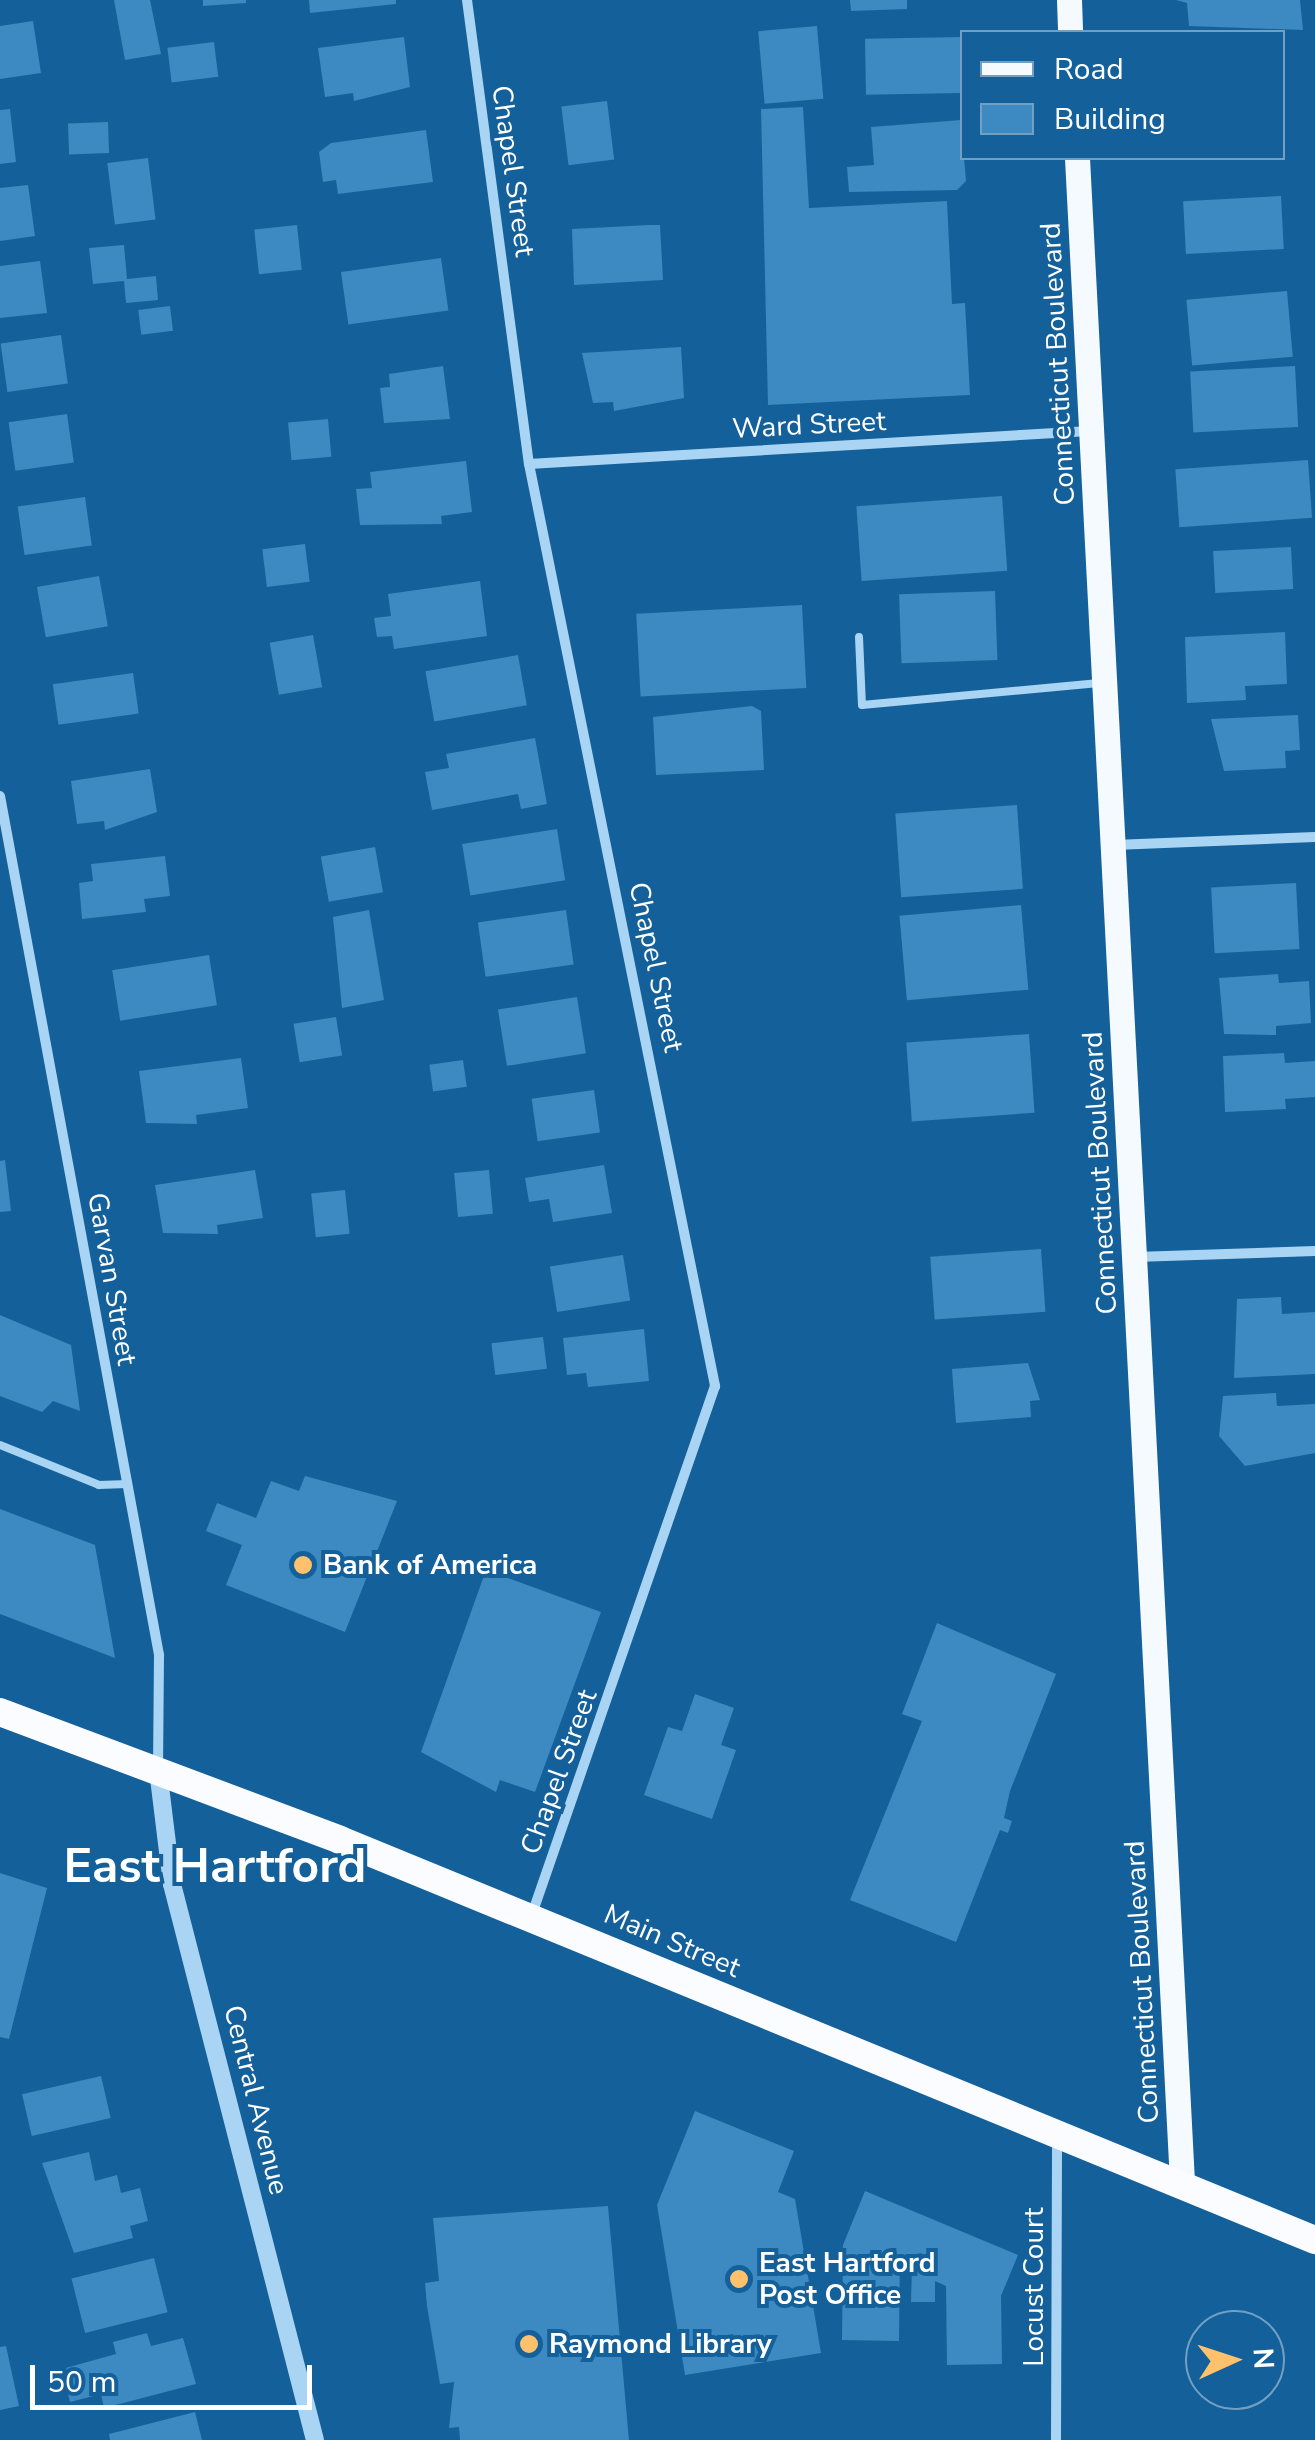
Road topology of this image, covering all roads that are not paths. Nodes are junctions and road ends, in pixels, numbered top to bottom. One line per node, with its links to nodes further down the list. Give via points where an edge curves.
1 (467, 0): 6 (street, Chapel Street)
2 (1068, 0): 3 (main road)
3 (1070, 30)
4 (1077, 160): 5 (main road, Connecticut Boulevard)
5 (1091, 431): 6 (street, Ward Street); 8 (main road, Connecticut Boulevard)
6 (529, 464): 18 (street, Chapel Street, via 715,1386)
7 (859, 638): 8 (lane, via 862,705)
8 (1104, 682): 11 (main road, Connecticut Boulevard)
9 (0, 796): 15 (street, Garvan Street)
10 (1315, 836): 11 (street)
11 (1113, 845): 13 (main road, Connecticut Boulevard)
12 (1315, 1251): 13 (street)
13 (1134, 1256): 20 (main road, Connecticut Boulevard)
14 (0, 1445): 15 (lane, via 99,1486)
15 (127, 1484): 17 (street, Garvan Street, via 158,1655)
16 (0, 1712): 17 (highway, Main Street)
17 (158, 1770): 18 (highway, Main Street); 22 (street, Central Avenue, via 172,1884)
18 (531, 1918): 19 (highway, Main Street)
19 (1058, 2134): 20 (highway, Main Street); 23 (street, Locust Court)
20 (1182, 2185): 21 (highway, Main Street)
21 (1315, 2240)
22 (316, 2440)
23 (1056, 2440)

